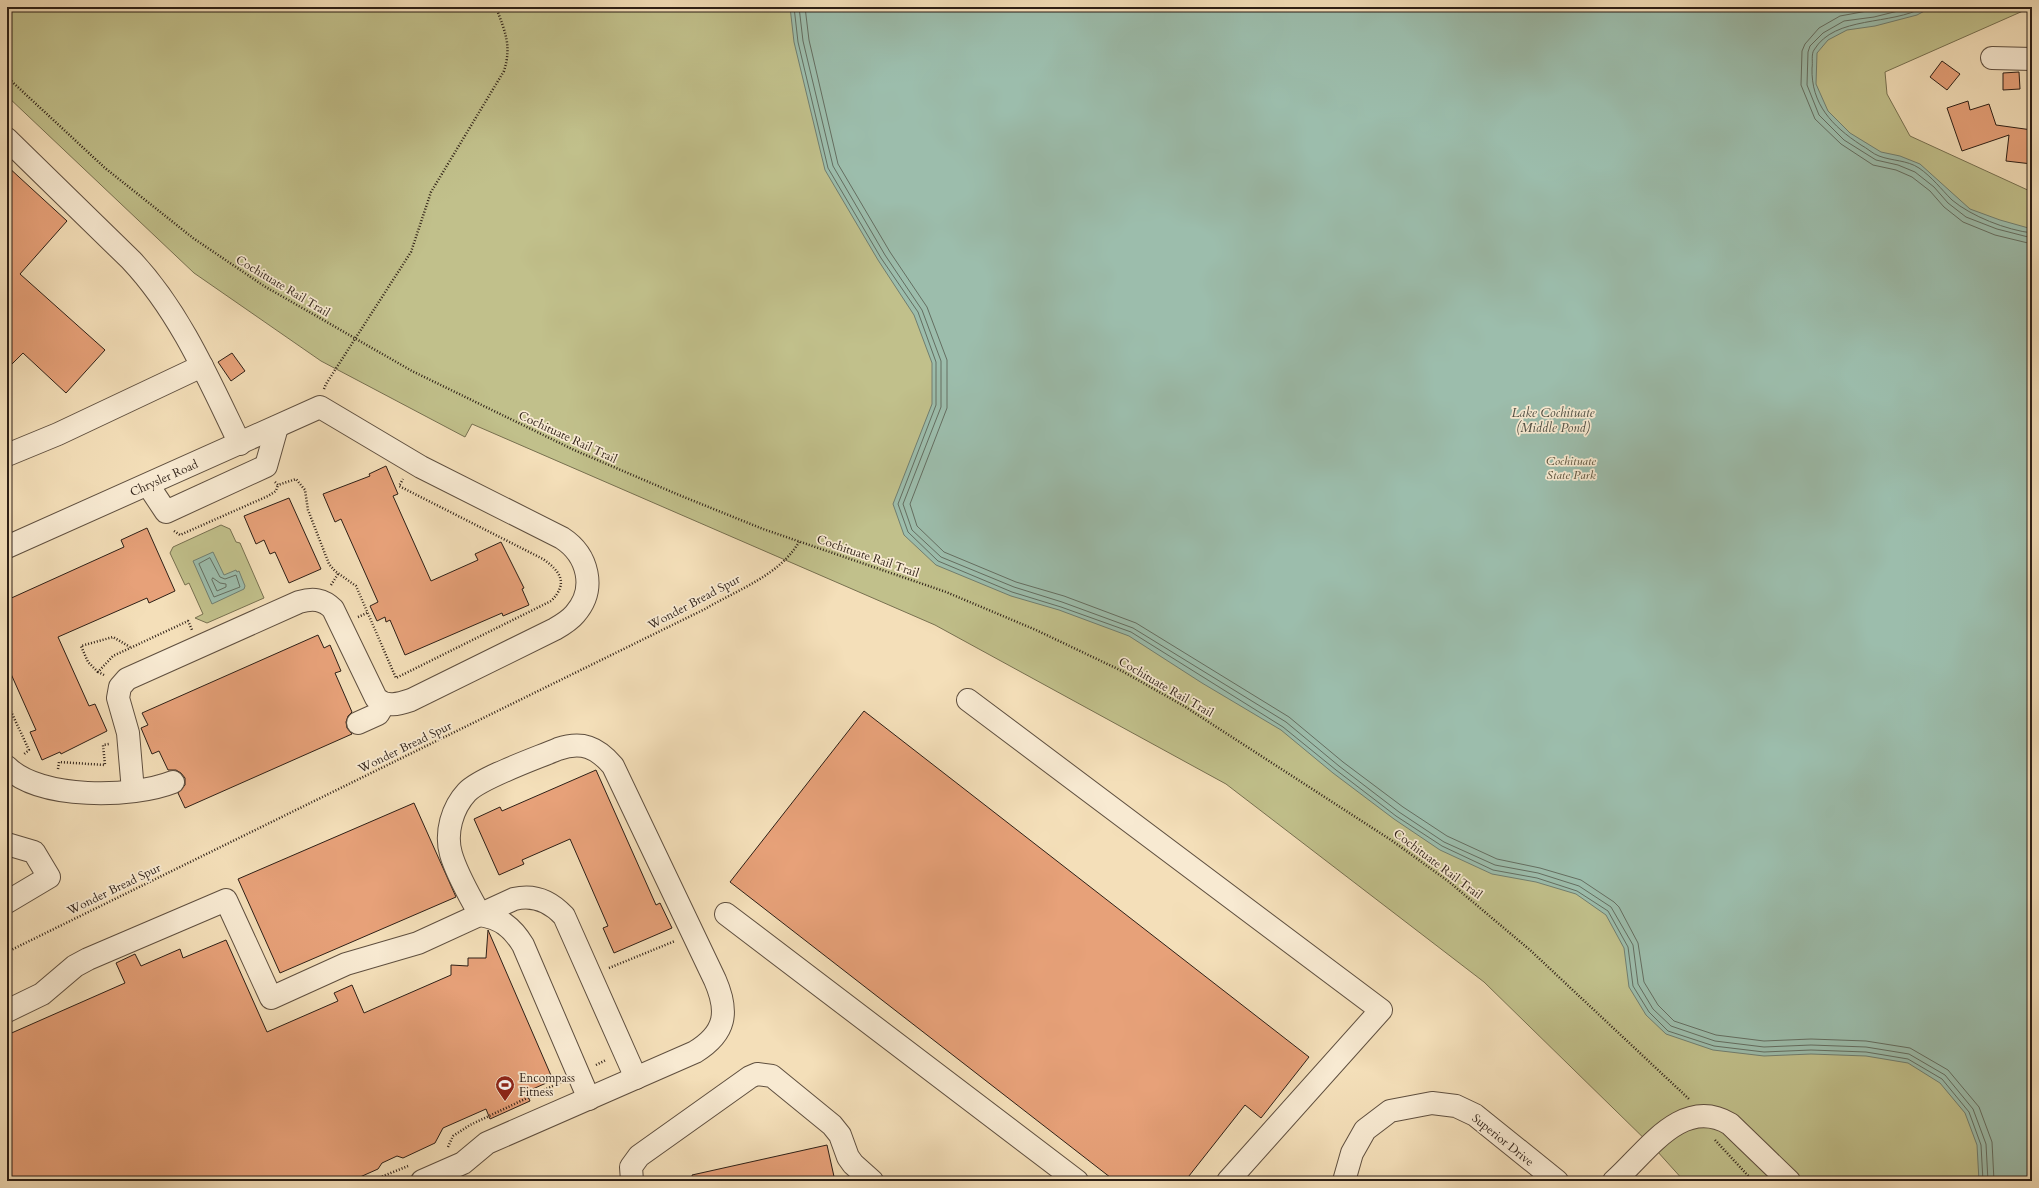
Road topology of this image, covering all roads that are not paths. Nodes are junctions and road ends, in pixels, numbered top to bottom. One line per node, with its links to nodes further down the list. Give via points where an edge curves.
1 (1992, 58): 2 (street)
2 (2032, 59)
3 (7, 139): 4 (street, via 139,269 156,290)
4 (202, 366): 6 (street); 7 (street, via 58,434)
5 (277, 427): 6 (street, Chrysler Road); 8 (street, via 266,466 166,512); 11 (street, Chrysler Road, via 320,407 406,458 562,538 576,550 585,564 585,596 580,608 570,620 411,700)
6 (240, 444): 8 (street, Chrysler Road)
7 (7, 455)
8 (148, 485): 9 (street, Chrysler Road)
9 (7, 547)
10 (968, 700): 27 (street, via 1381,1010)
11 (384, 704): 12 (street, via 378,714); 15 (street, via 373,694 333,609 321,600 299,602 123,682 118,698 128,733)
12 (358, 723)
13 (7, 767): 15 (street, via 19,776 50,787 87,792)
14 (173, 782): 15 (street, via 158,788)
15 (133, 791)
16 (7, 844): 17 (street, via 34,852 49,877)
17 (7, 902)
18 (726, 914): 26 (street)
19 (480, 915): 20 (street, via 418,943 346,964 271,998 226,900 88,959 75,966 42,994); 21 (street, via 524,897 547,902 564,916); 21 (street, via 455,864 449,843 451,821 461,800 468,791 484,781 558,748 568,745 590,747 599,751 613,766 715,980 724,1006 720,1029 705,1046); 22 (street, via 508,925 523,944)
20 (7, 1011)
21 (636, 1078): 22 (street)
22 (589, 1098): 23 (street, via 487,1143 463,1163)
23 (417, 1173)
24 (632, 1181): 25 (street, via 631,1167 639,1156 757,1074 772,1076 832,1125 840,1135 851,1160)
25 (872, 1181)
26 (1077, 1181)
27 (1228, 1181)
28 (1344, 1181): 29 (street, Superior Drive, via 1352,1153 1365,1130 1390,1111 1432,1103 1456,1106 1475,1115)
29 (1557, 1181)
30 (1614, 1181): 31 (street, via 1674,1124 1705,1114 1718,1117 1730,1124)
31 (1789, 1181)

